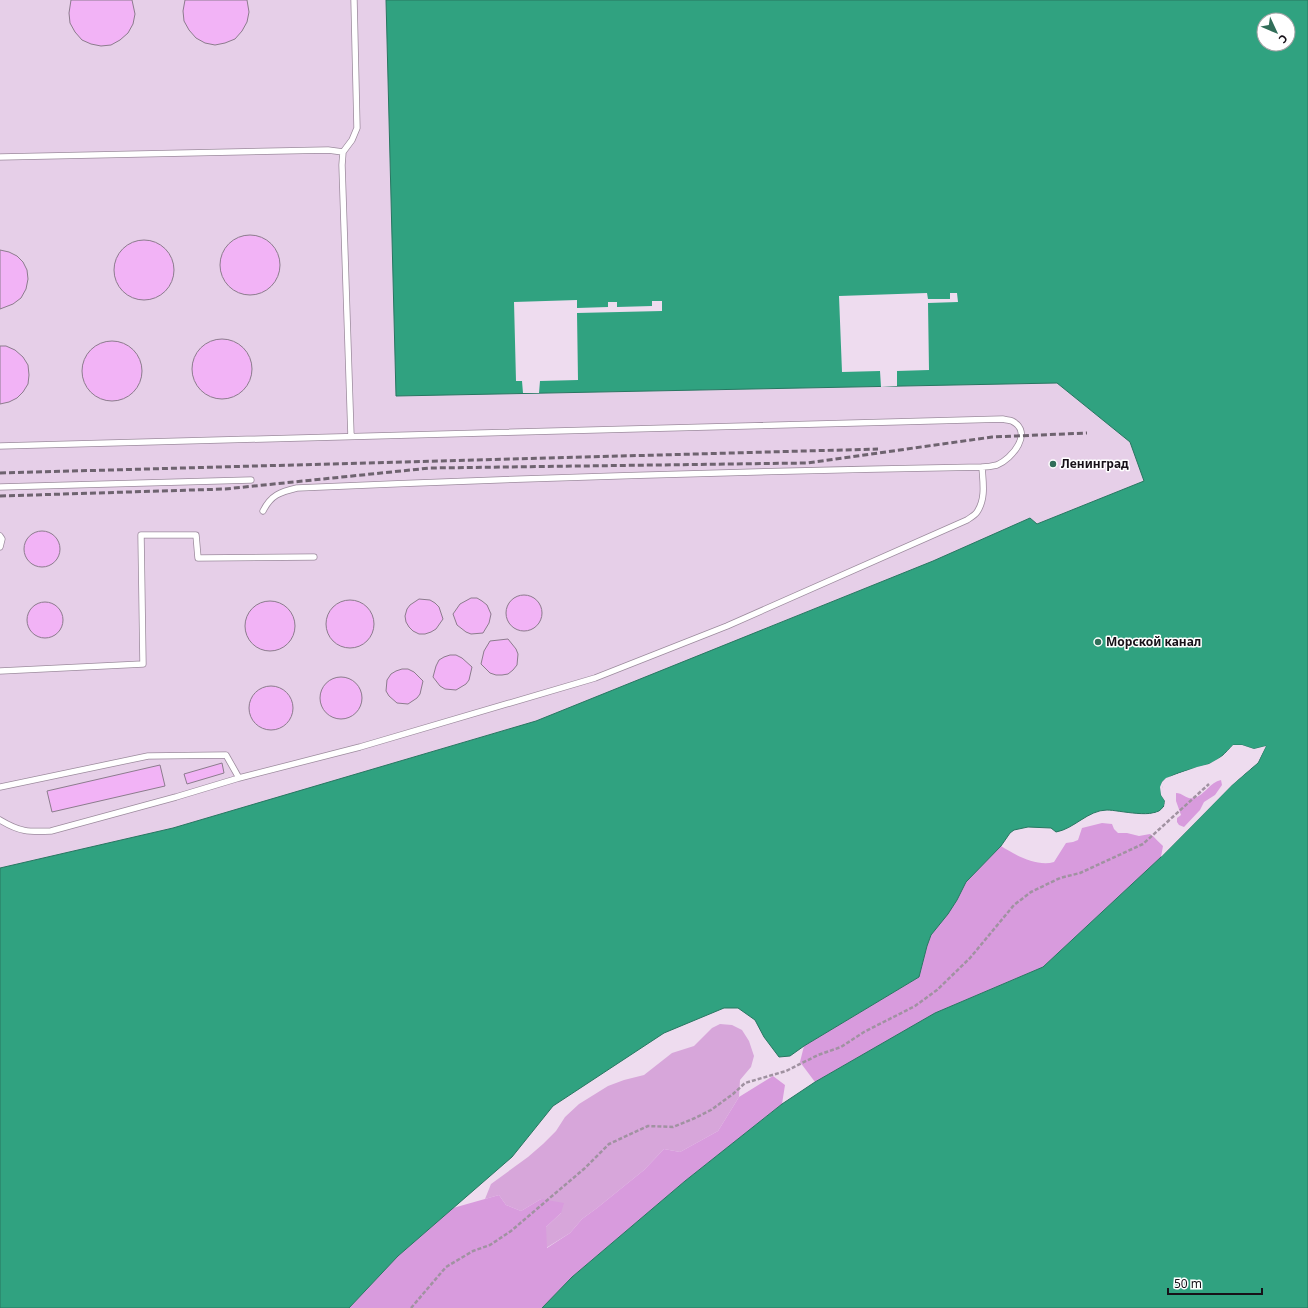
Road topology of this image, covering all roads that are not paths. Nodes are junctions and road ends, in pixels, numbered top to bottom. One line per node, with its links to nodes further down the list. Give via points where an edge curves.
1 (354, 0): 2 (lane, via 357,128)
2 (343, 152): 3 (lane, via 328,150); 4 (lane)
3 (0, 157)
4 (351, 436): 5 (lane); 6 (lane, via 1003,419 1012,421 1019,428 1021,436 1018,446 1012,455 998,464)
5 (0, 446)
6 (982, 468): 9 (lane, via 497,479 297,488 281,492 268,500); 14 (lane, via 982,502 976,513 967,520 727,626 595,678 360,747)
7 (251, 480): 8 (lane)
8 (0, 488)
9 (263, 511)
10 (0, 536): 11 (lane)
11 (0, 547)
12 (314, 556): 13 (lane, via 198,558 196,535 140,535 143,664)
13 (0, 671)
14 (239, 778): 15 (lane, via 226,755 148,756); 16 (lane, via 51,831 30,832 12,827)
15 (0, 787)
16 (0, 820)

